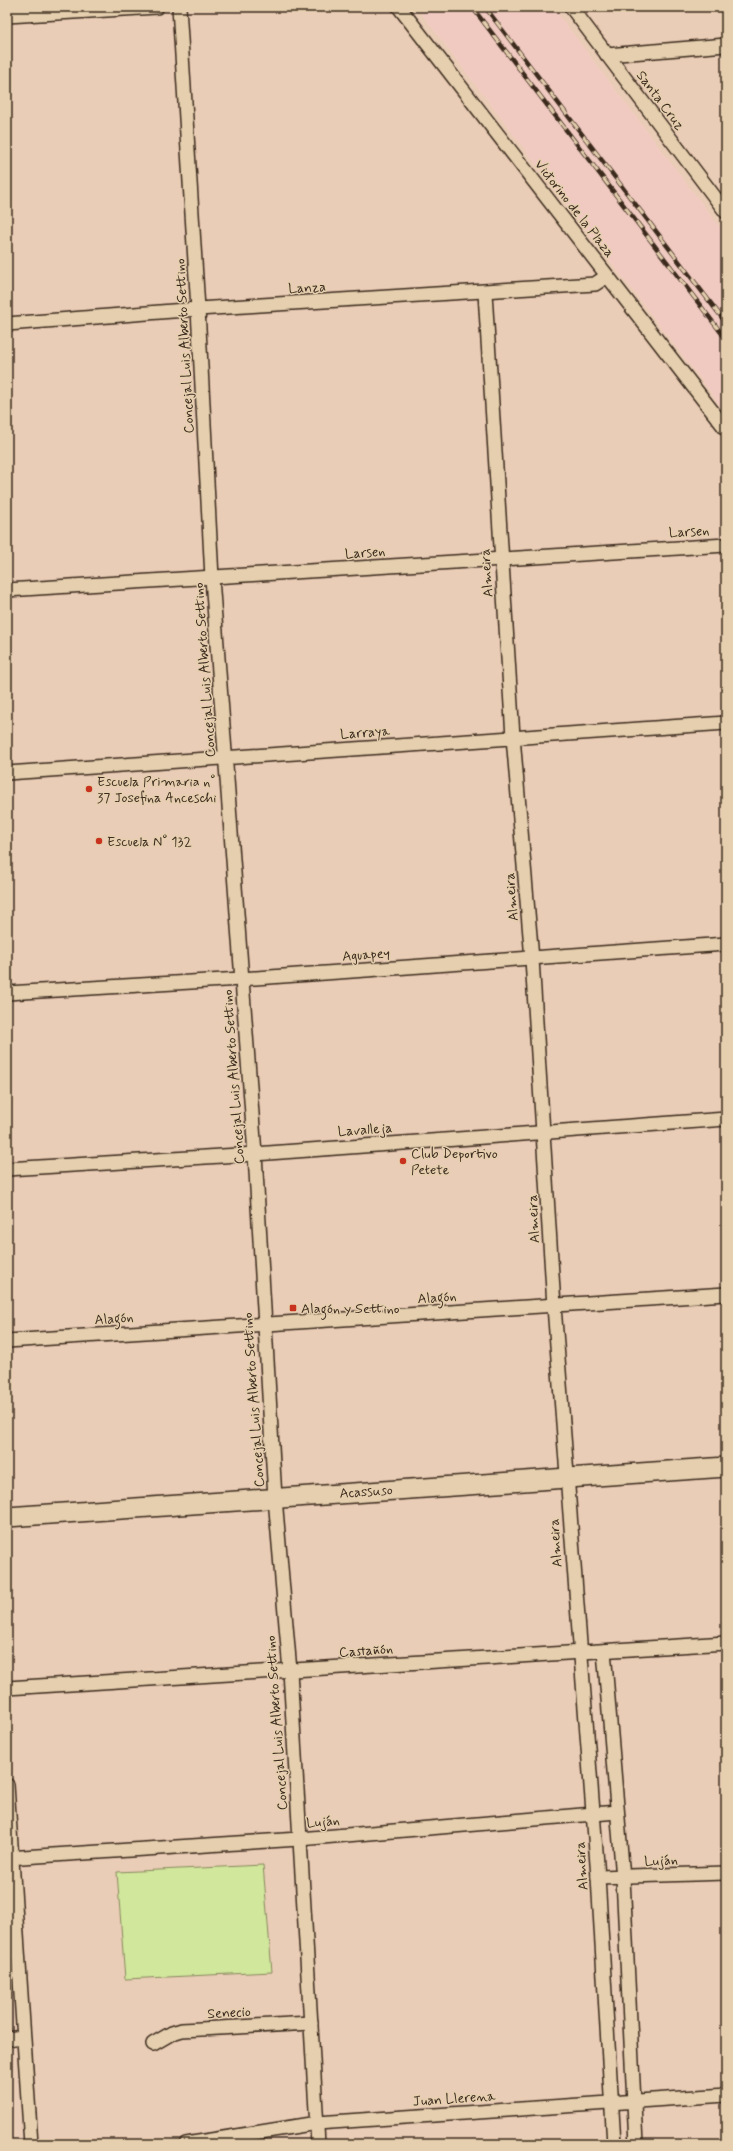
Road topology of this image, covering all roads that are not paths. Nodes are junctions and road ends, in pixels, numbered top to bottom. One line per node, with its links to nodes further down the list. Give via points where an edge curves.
1 (157, 7): 5 (street)
2 (179, 7): 11 (street, Concejal Luis Alberto Settino)
3 (399, 7): 9 (street, Victorino de la Plaza)
4 (571, 7): 7 (street, Santa Cruz)
5 (7, 16)
6 (726, 45): 7 (street)
7 (607, 55): 8 (street, Santa Cruz)
8 (726, 212)
9 (607, 276): 10 (street, Lanza, via 595,284); 13 (street, Victorino de la Plaza)
10 (485, 293): 11 (street, Lanza); 15 (street, Almeira)
11 (198, 309): 12 (street, Lanza); 16 (street, Concejal Luis Alberto Settino)
12 (7, 324)
13 (726, 429)
14 (726, 545): 15 (street, Larsen)
15 (500, 558): 16 (street, Larsen); 19 (street, Almeira)
16 (212, 578): 17 (street, Larsen); 20 (street, Concejal Luis Alberto Settino)
17 (7, 590)
18 (726, 723): 19 (street, Larraya)
19 (513, 738): 20 (street, Larraya); 23 (street, Almeira)
20 (227, 759): 21 (street, Larraya); 24 (street, Concejal Luis Alberto Settino)
21 (7, 773)
22 (726, 944): 23 (street, Aguapey)
23 (532, 959): 24 (street, Aguapey); 27 (street, Almeira)
24 (242, 979): 25 (street, Aguapey); 28 (street, Concejal Luis Alberto Settino)
25 (7, 994)
26 (726, 1119): 27 (street, Lavalleja)
27 (544, 1132): 28 (street, Lavalleja); 31 (street, Almeira)
28 (255, 1154): 29 (street, Lavalleja); 32 (street, Concejal Luis Alberto Settino)
29 (7, 1169)
30 (726, 1294): 31 (street, Alagón)
31 (554, 1306): 32 (street, Alagón); 35 (street, Almeira)
32 (264, 1325): 33 (street, Alagón); 36 (street, Concejal Luis Alberto Settino)
33 (7, 1341)
34 (726, 1467): 35 (street, Acassuso)
35 (566, 1477): 36 (street, Acassuso); 40 (street, Almeira)
36 (275, 1498): 37 (street, Acassuso); 41 (street, Concejal Luis Alberto Settino)
37 (7, 1517)
38 (726, 1643): 39 (street, Castañón)
39 (604, 1651): 40 (street, Castañón); 44 (street)
40 (579, 1653): 41 (street, Castañón); 45 (street, Almeira)
41 (290, 1671): 42 (street, Castañón); 46 (street, Concejal Luis Alberto Settino)
42 (7, 1688)
43 (7, 1785): 47 (street)
44 (618, 1812): 45 (street, Luján); 50 (street)
45 (593, 1814): 46 (street, Luján); 49 (street, Almeira)
46 (299, 1839): 47 (street, Luján); 51 (street, Concejal Luis Alberto Settino)
47 (10, 1858): 52 (street)
48 (726, 1873): 50 (street, Luján)
49 (598, 1878): 50 (street, Luján); 57 (street, Almeira)
50 (623, 1878): 56 (street)
51 (311, 2023): 54 (street, Senecio, via 182,2030); 58 (street, Concejal Luis Alberto Settino)
52 (23, 2037): 53 (street); 59 (street)
53 (7, 2039)
54 (153, 2044)
55 (726, 2096): 56 (street, Juan Llerena)
56 (633, 2102): 57 (street, Juan Llerena); 63 (street)
57 (612, 2104): 58 (street, Juan Llerena); 62 (street, Almeira)
58 (317, 2123): 60 (street, Juan Llerena); 61 (street, Concejal Luis Alberto Settino)
59 (31, 2144)
60 (186, 2144)
61 (318, 2144)
62 (614, 2144)
63 (636, 2144)

